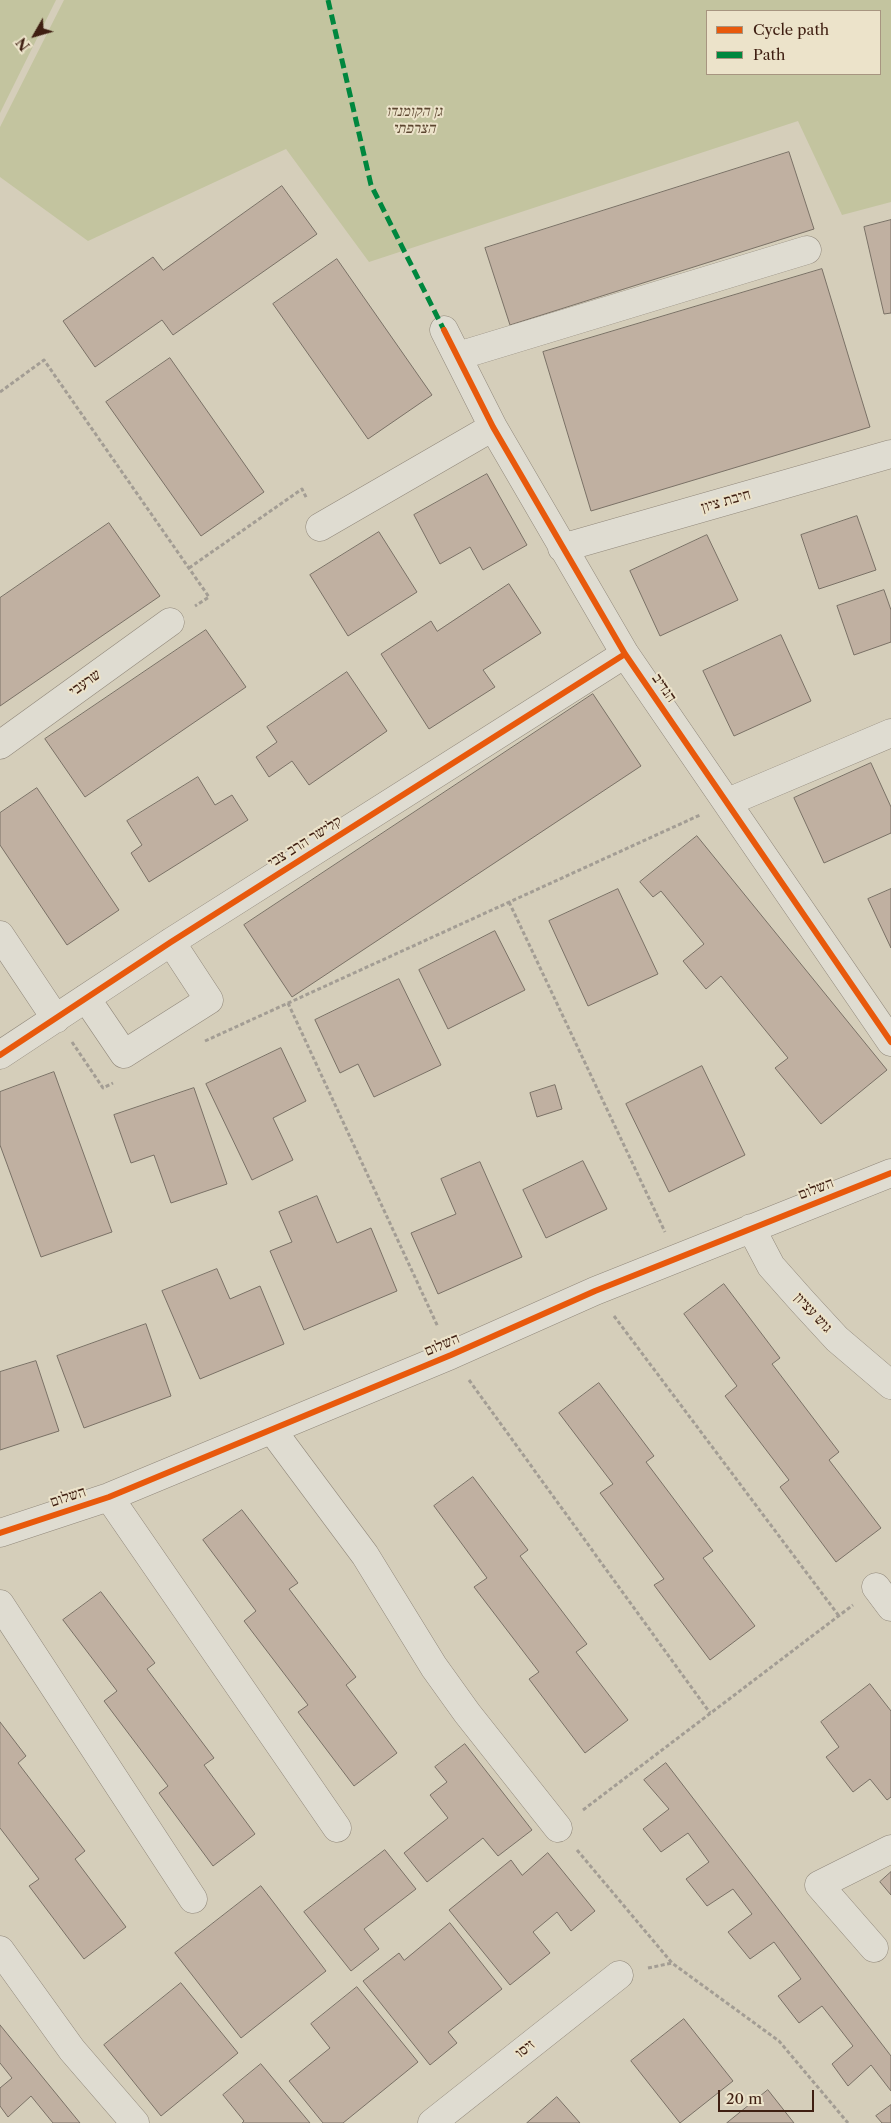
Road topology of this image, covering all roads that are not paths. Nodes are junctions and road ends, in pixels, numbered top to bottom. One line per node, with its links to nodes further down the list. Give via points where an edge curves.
1 (807, 250): 3 (street)
2 (444, 330): 3 (street, הנדיב)
3 (458, 356): 4 (street, הנדיב)
4 (493, 427): 6 (street); 7 (street, הנדיב)
5 (891, 454): 7 (street, חיבת ציון)
6 (320, 527)
7 (562, 548): 9 (street, הנדיב)
8 (170, 622): 11 (street, שרעבי)
9 (625, 654): 12 (street, הנדיב); 14 (street, קלישר הרב צבי)
10 (891, 733): 12 (street)
11 (0, 745)
12 (728, 802): 17 (street, הנדיב)
13 (0, 935): 16 (street)
14 (172, 942): 15 (street, קלישר הרב צבי); 15 (street, via 209,1000 124,1054)
15 (86, 998): 16 (street, קלישר הרב צבי)
16 (56, 1019): 18 (street, קלישר הרב צבי)
17 (891, 1042)
18 (0, 1055)
19 (891, 1173): 20 (street, השלום)
20 (751, 1228): 21 (street, גוש עציון, via 771,1266 802,1301 837,1339); 22 (street, השלום, via 595,1291)
21 (891, 1385)
22 (272, 1430): 23 (street, השלום); 27 (street, via 365,1555 434,1667 467,1713)
23 (109, 1497): 24 (street, השלום); 26 (street)
24 (0, 1533)
25 (0, 1604): 29 (street)
26 (337, 1828)
27 (558, 1828)
28 (891, 1849): 30 (street, via 819,1885)
29 (193, 1899)
30 (874, 1948)
31 (0, 1950): 33 (street, via 72,2050)
32 (619, 1975): 34 (street, זיסו)
33 (135, 2123)
34 (432, 2123)

